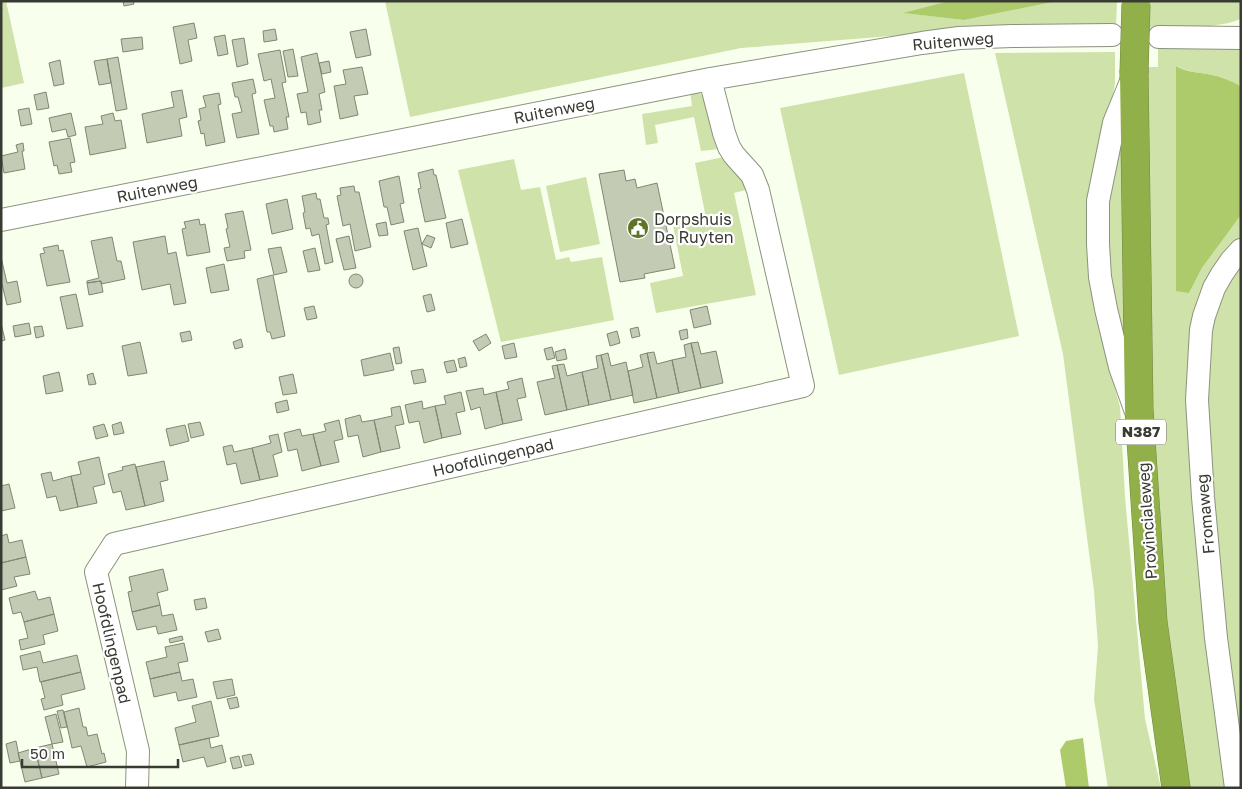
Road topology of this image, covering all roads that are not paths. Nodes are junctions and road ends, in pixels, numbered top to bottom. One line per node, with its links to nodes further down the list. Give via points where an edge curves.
1 (1137, 3): 5 (highway, N387, bridge)
2 (1112, 36): 6 (street, Ruitenweg, via 959,38)
3 (1159, 37): 4 (street)
4 (1241, 38)
5 (1134, 73): 9 (highway, Provincialeweg / N387); 9 (street, via 1114,123 1098,201 1098,244 1106,309 1120,368)
6 (710, 79): 7 (street, Ruitenweg); 10 (street, Hoofdlingenpad, via 729,147 752,174 758,190 803,386 114,544 96,572 138,751)
7 (1, 220)
8 (1241, 250): 12 (street, Fromaweg, via 1214,288 1204,316 1197,400 1216,638)
9 (1140, 424): 11 (highway, Provincialeweg / N387, via 1153,622)
10 (138, 788)
11 (1176, 788)
12 (1236, 788)

